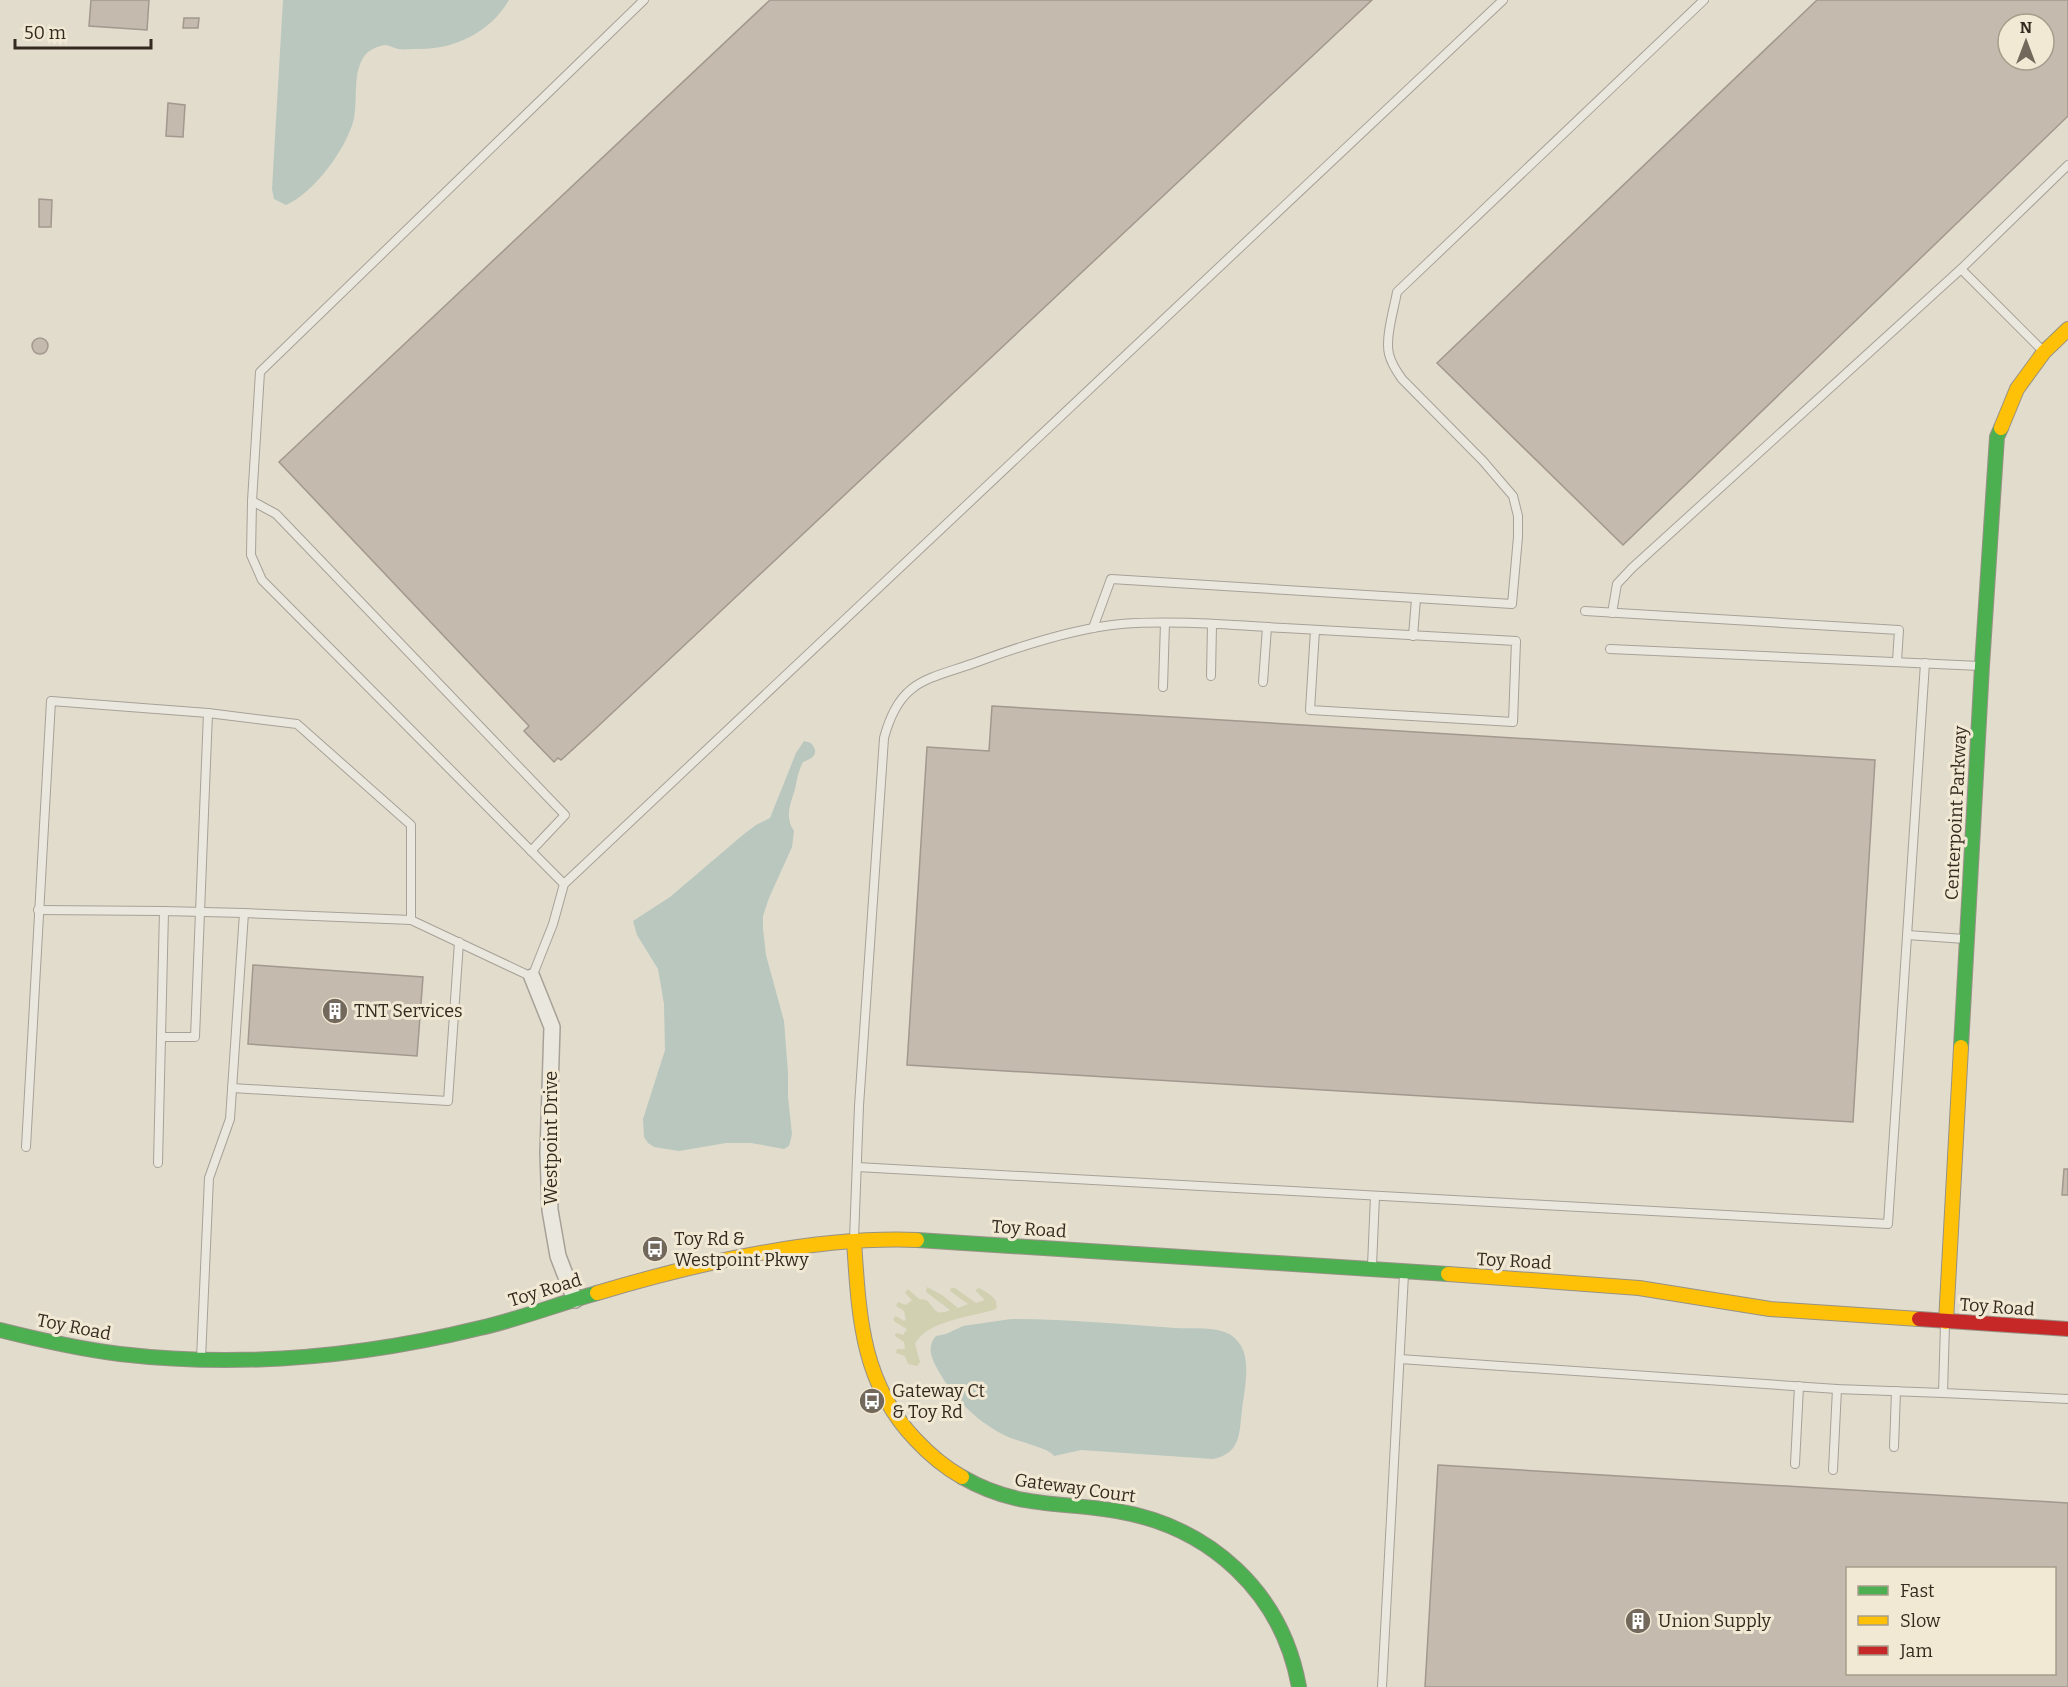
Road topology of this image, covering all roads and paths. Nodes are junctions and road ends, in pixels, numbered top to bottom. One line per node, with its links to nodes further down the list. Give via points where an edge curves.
1 (644, 0): 8 (lane, via 260,372)
2 (1503, 0): 27 (lane)
3 (1704, 0): 9 (lane, via 1397,292 1388,344 1392,364 1402,380 1502,481 1514,496 1518,516 1512,604)
4 (2068, 165): 5 (lane)
5 (1961, 269): 7 (lane); 11 (lane, via 1632,568 1617,584)
6 (2068, 329): 7 (street, Centerpoint Parkway)
7 (2044, 352): 21 (street, Centerpoint Parkway, via 2017,389 1997,437)
8 (252, 501): 26 (lane, via 251,555 262,580); 26 (lane, via 276,514 565,814)
9 (1416, 599): 15 (lane, via 1111,579); 17 (lane)
10 (1586, 611): 11 (lane)
11 (1612, 613): 19 (lane, via 1899,630)
12 (1165, 623): 13 (lane); 15 (lane); 24 (lane)
13 (1212, 624): 14 (lane); 22 (lane)
14 (1267, 627): 16 (lane); 23 (lane)
15 (1093, 628): 41 (lane, via 1004,652 922,681 908,690 892,714 884,738)
16 (1315, 630): 17 (lane); 17 (lane, via 1310,710 1513,722 1516,641)
17 (1413, 636)
18 (1610, 649): 19 (lane)
19 (1897, 661): 20 (lane)
20 (1924, 663): 21 (lane); 33 (lane)
21 (1982, 666): 34 (street, Centerpoint Parkway)
22 (1211, 676)
23 (1263, 682)
24 (1163, 687)
25 (208, 713): 28 (lane, via 51,701); 30 (lane); 32 (lane, via 297,724 411,825)
26 (531, 851): 27 (lane)
27 (564, 884): 36 (lane)
28 (38, 910): 29 (lane); 39 (lane)
29 (164, 911): 30 (lane); 37 (lane)
30 (201, 912): 31 (lane); 37 (lane, via 195,1037)
31 (244, 914): 32 (lane); 38 (lane)
32 (411, 920): 35 (lane)
33 (1907, 935): 34 (lane); 42 (lane, via 1888,1224)
34 (1967, 939): 47 (street, Centerpoint Parkway)
35 (459, 942): 36 (lane); 38 (lane, via 448,1101)
36 (532, 977): 46 (street, Westpoint Drive, via 552,1027 550,1210 558,1256)
37 (161, 1037): 40 (lane)
38 (232, 1088): 51 (lane, via 230,1119 209,1178)
39 (26, 1147)
40 (158, 1164)
41 (856, 1167): 42 (lane); 43 (lane)
42 (1376, 1196): 44 (lane)
43 (854, 1241): 44 (street, Toy Road, via 934,1241); 46 (street, Toy Road, via 701,1266); 60 (street, Gateway Court, via 862,1333 875,1377 894,1414 921,1445 972,1483 1014,1500 1144,1517 1182,1529 1207,1544 1233,1564 1264,1601 1291,1655)
44 (1372, 1270): 45 (street, Toy Road)
45 (1404, 1272): 47 (street, Toy Road, via 1639,1288 1770,1309); 50 (lane)
46 (574, 1300): 51 (street, Toy Road, via 481,1328 374,1349 292,1358)
47 (1946, 1322): 48 (street, Toy Road); 55 (lane)
48 (2068, 1329)
49 (0, 1330): 51 (street, Toy Road, via 105,1352)
50 (1400, 1359): 52 (lane); 61 (lane)
51 (200, 1360)
52 (1799, 1386): 53 (lane); 58 (lane)
53 (1837, 1389): 54 (lane); 59 (lane)
54 (1896, 1391): 55 (lane); 57 (lane)
55 (1943, 1393): 56 (lane)
56 (2068, 1399)
57 (1894, 1447)
58 (1795, 1464)
59 (1833, 1470)
60 (1299, 1687)
61 (1382, 1687)

